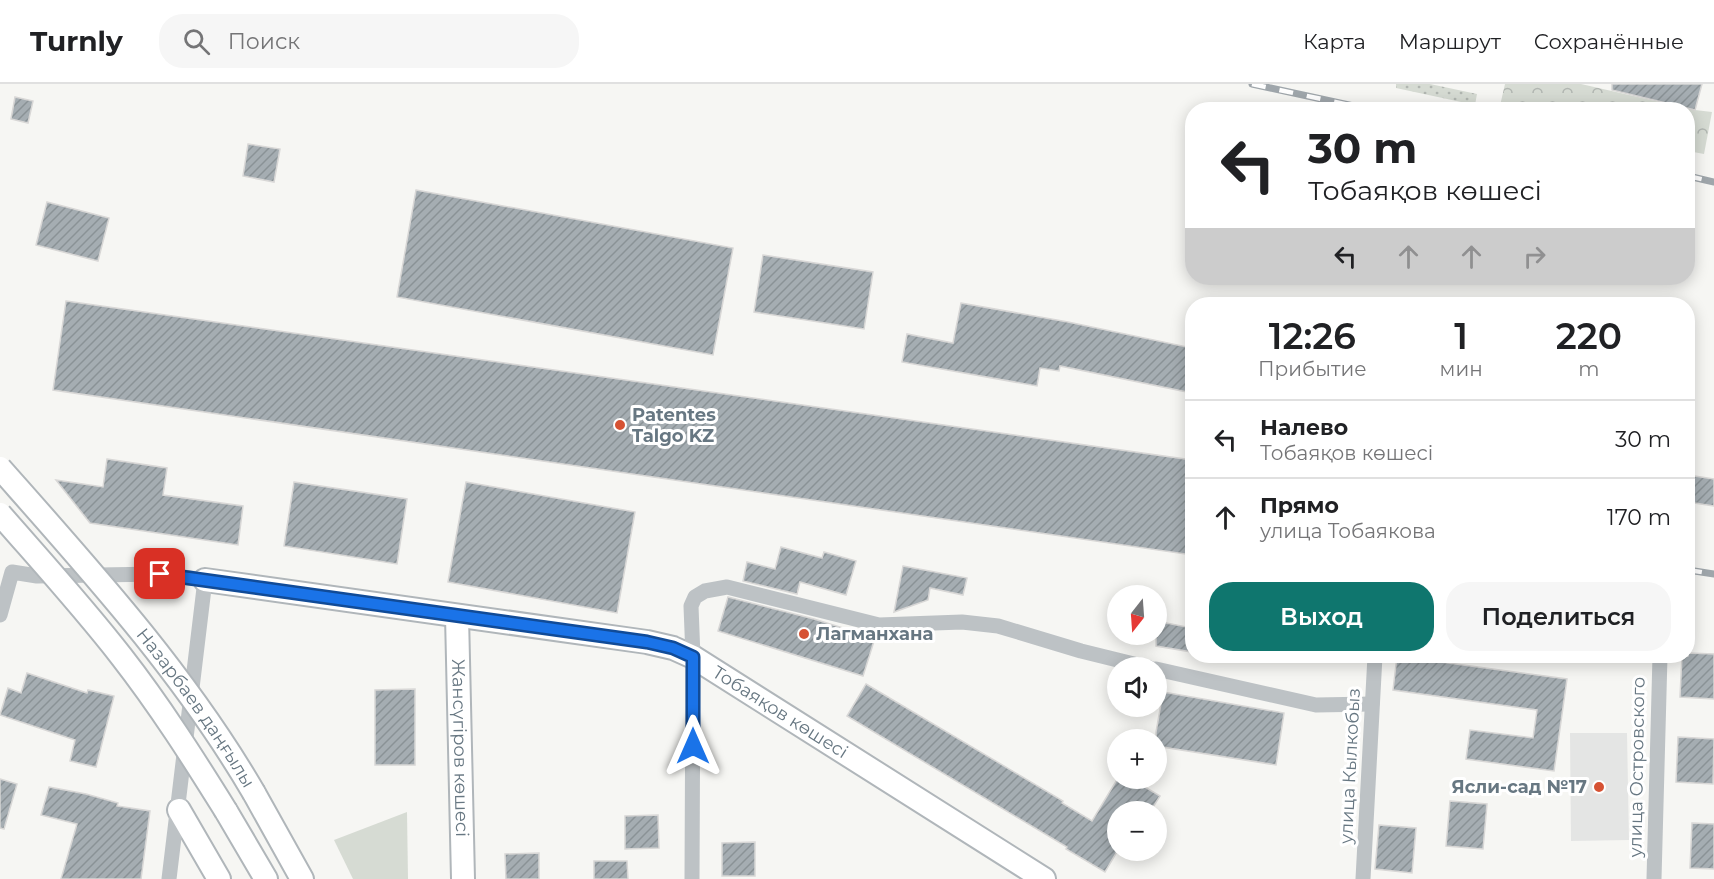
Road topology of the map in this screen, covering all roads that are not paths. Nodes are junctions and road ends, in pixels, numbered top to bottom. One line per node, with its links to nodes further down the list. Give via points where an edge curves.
1 (0, 468): 16 (street, Назарбаев даңғылы, bridge, via 151,642 254,793)
2 (0, 514): 15 (street, Назарбаев даңғылы, bridge, via 82,608 174,729)
3 (205, 580): 4 (street, via 160,574 37,576 12,572); 5 (street, Тобаяқов көшесі); 12 (street)
4 (0, 615)
5 (457, 616): 6 (street, Тобаяқов көшесі, via 647,642); 17 (street, Жансүгіров көшесі)
6 (693, 657): 7 (street, via 691,606 695,597 727,587 879,625 962,622 998,626); 18 (street); 19 (street, Тобаяқов көшесі)
7 (1107, 657)
8 (1375, 663): 11 (street, улица Кылкобыз)
9 (1659, 663): 21 (street, улица Островского)
10 (1167, 671): 11 (street, via 1316,705)
11 (1372, 704): 20 (street, улица Кылкобыз)
12 (178, 810): 13 (street); 14 (street)
13 (169, 879)
14 (219, 879)
15 (266, 879)
16 (302, 879)
17 (463, 879)
18 (692, 879)
19 (1044, 879)
20 (1363, 879)
21 (1654, 879)

